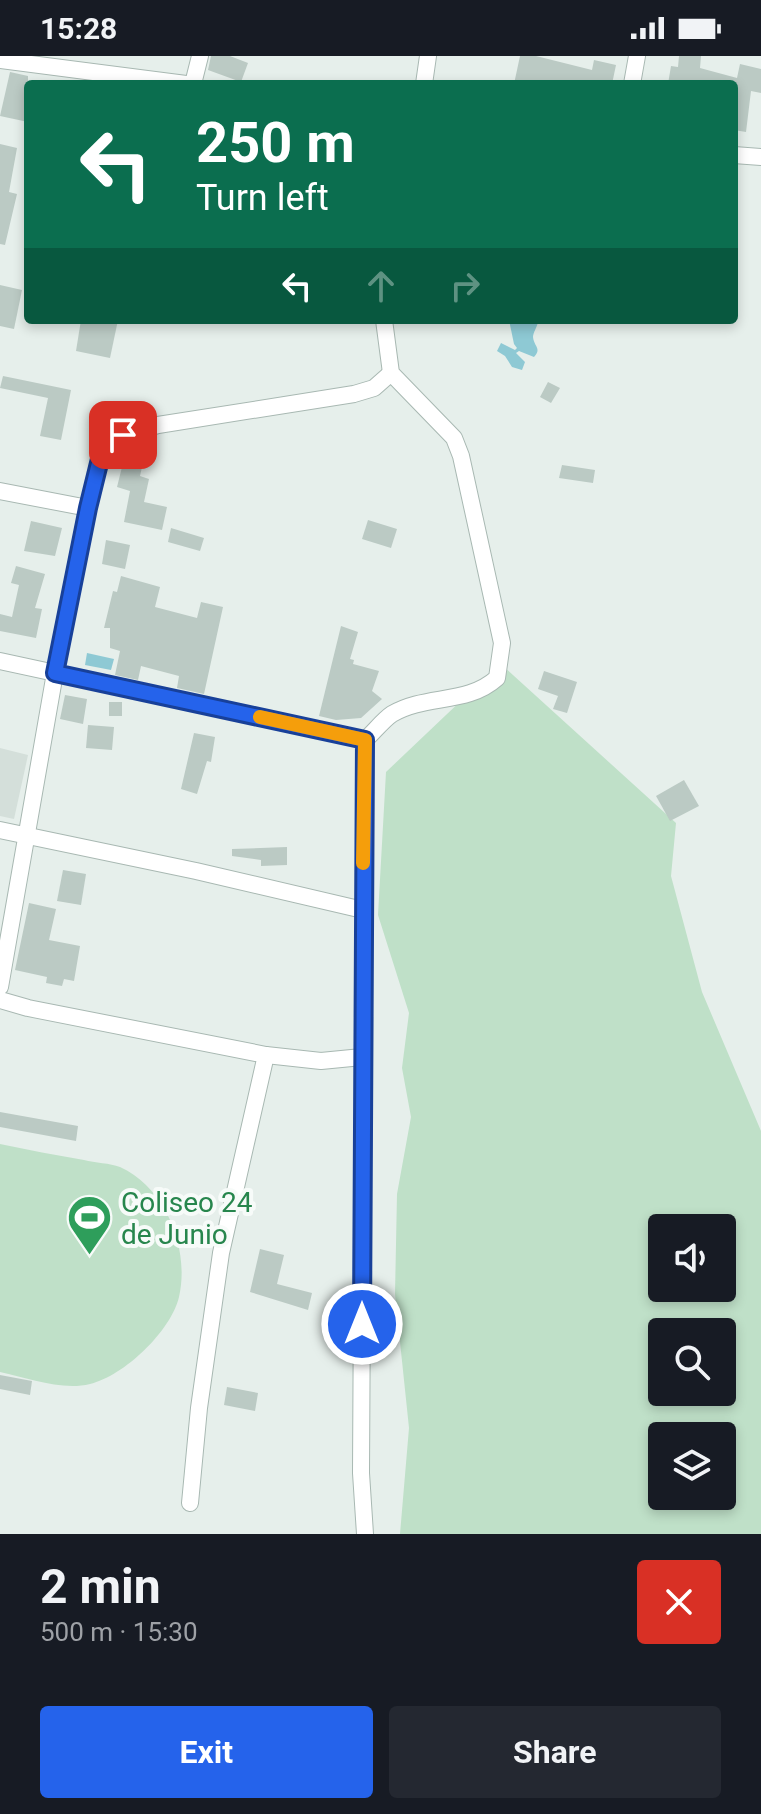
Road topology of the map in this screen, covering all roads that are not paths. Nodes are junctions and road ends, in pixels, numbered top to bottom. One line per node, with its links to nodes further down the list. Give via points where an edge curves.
1 (200, 56): 6 (street)
2 (428, 56): 7 (street)
3 (637, 56): 8 (street)
4 (0, 60): 5 (street)
5 (155, 80)
6 (194, 80)
7 (425, 80)
8 (633, 80)
9 (738, 155): 10 (street)
10 (761, 157)
11 (385, 324): 12 (street)
12 (391, 373): 14 (street, via 374,388 354,394 123,435 102,451); 17 (street, via 454,438 502,643 497,678 486,688 392,714)
13 (0, 491): 14 (street)
14 (88, 508): 16 (street)
15 (0, 661): 16 (street)
16 (55, 673): 17 (street); 19 (street)
17 (365, 740): 20 (street)
18 (0, 830): 19 (street)
19 (27, 836): 20 (street); 21 (street)
20 (363, 910): 24 (street)
21 (0, 987)
22 (0, 1000): 23 (street)
23 (266, 1055): 24 (street, via 321,1061); 25 (street, via 219,1264)
24 (362, 1057): 26 (street)
25 (190, 1503)
26 (365, 1534)

